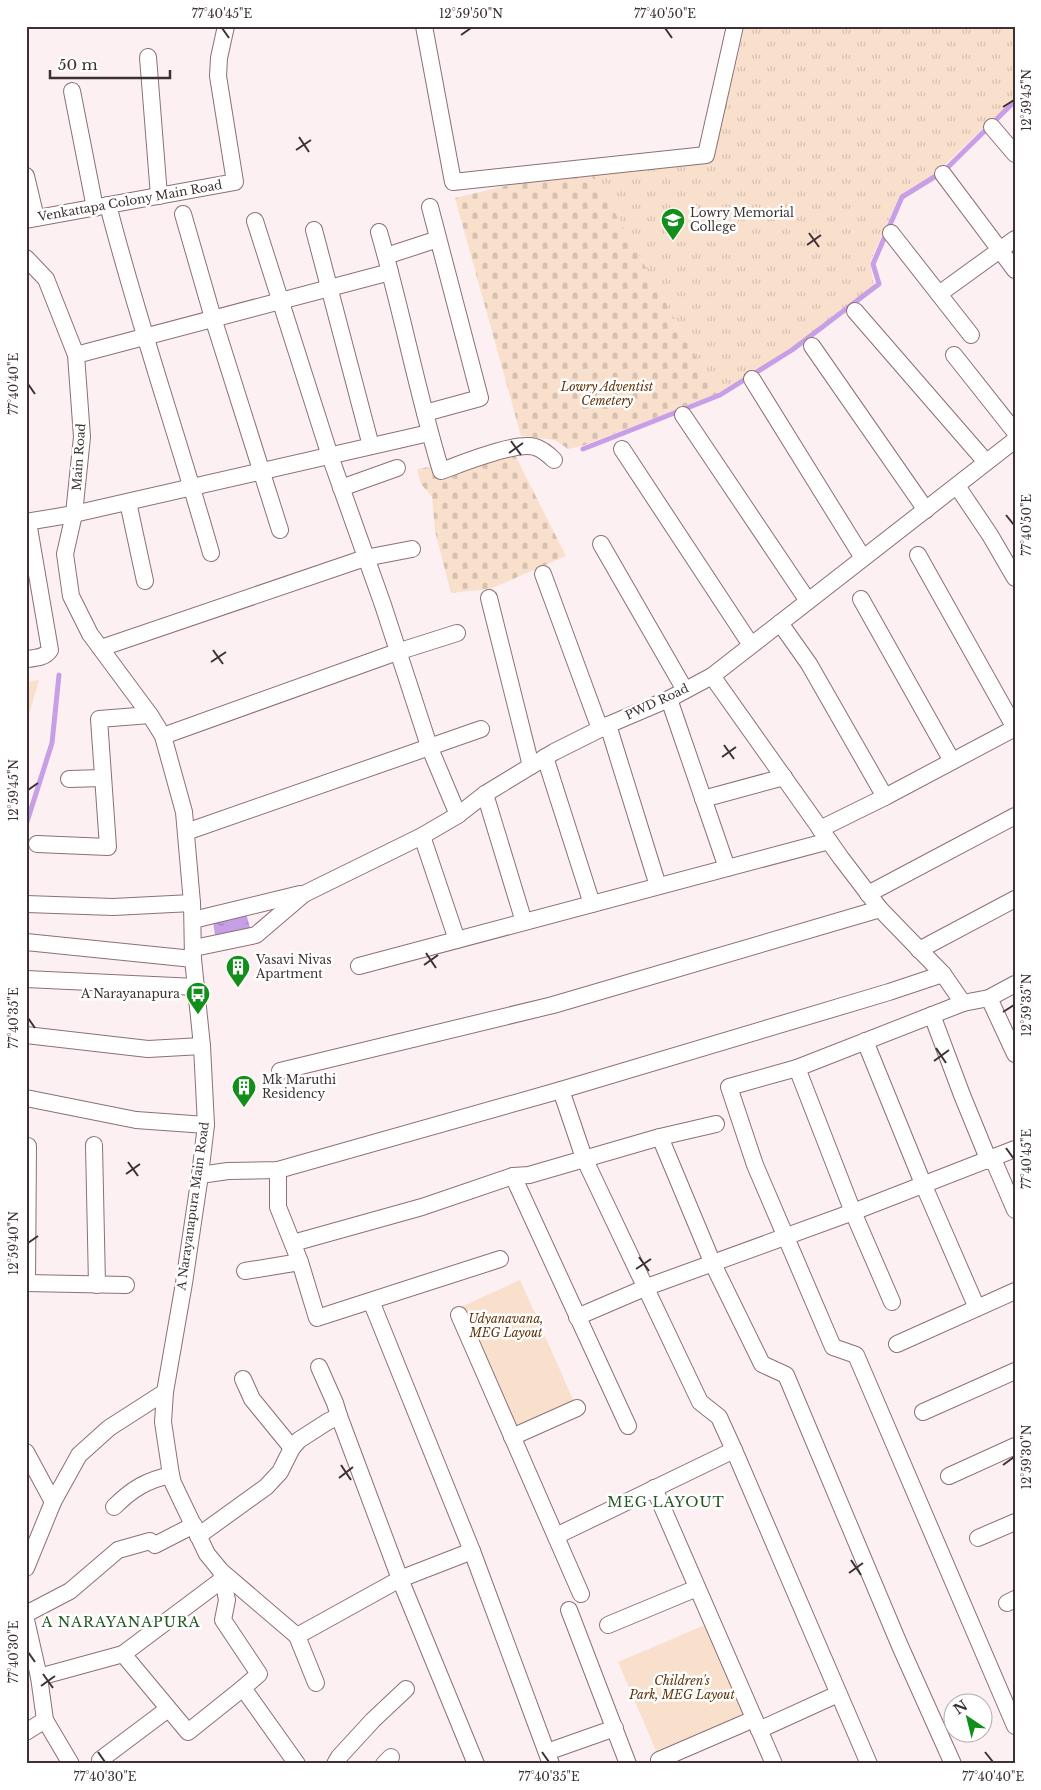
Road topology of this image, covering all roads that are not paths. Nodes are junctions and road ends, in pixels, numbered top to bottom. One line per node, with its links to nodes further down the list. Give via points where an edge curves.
1 (226, 26): 10 (street, Venkattapa Colony Main Road, via 218,76 235,182)
2 (424, 26): 3 (street, via 453,182 706,155)
3 (735, 26)
4 (148, 57): 10 (street)
5 (72, 91): 11 (street)
6 (992, 128): 7 (street)
7 (1015, 154)
8 (943, 174): 21 (street)
9 (26, 176): 14 (street)
10 (159, 196): 11 (street, Venkattapa Colony Main Road)
11 (101, 206): 14 (street, Venkattapa Colony Main Road); 32 (street)
12 (430, 207): 19 (street)
13 (183, 214): 30 (street)
14 (31, 219)
15 (255, 221): 28 (street)
16 (314, 230): 26 (street)
17 (379, 232): 22 (street)
18 (891, 232): 27 (street)
19 (438, 239): 22 (street); 37 (street, via 480,398)
20 (1015, 239): 21 (street)
21 (999, 249): 24 (street); 27 (street)
22 (386, 256): 25 (street)
23 (26, 258): 34 (street, Main Road, via 46,280)
24 (1015, 270)
25 (390, 272): 26 (street); 37 (street)
26 (329, 288): 28 (street); 42 (street)
27 (939, 294): 31 (street)
28 (280, 301): 30 (street); 44 (street)
29 (856, 311): 46 (street)
30 (213, 318): 32 (street); 48 (street)
31 (971, 335)
32 (146, 336): 34 (street); 50 (street)
33 (812, 346): 53 (street)
34 (76, 355): 54 (street, Main Road, via 82,437)
35 (954, 355): 39 (street)
36 (752, 379): 62 (street)
37 (425, 413): 40 (street)
38 (683, 415): 68 (street)
39 (1015, 432)
40 (429, 433): 42 (street); 45 (street, via 441,471 521,446 535,447)
41 (1015, 440): 46 (street, PWD Road)
42 (371, 446): 44 (street)
43 (622, 448): 72 (street)
44 (330, 456): 48 (street); 51 (street)
45 (554, 460)
46 (986, 462): 49 (street, PWD Road)
47 (397, 468): 51 (street)
48 (261, 471): 50 (street); 56 (street)
49 (957, 486): 53 (street, PWD Road); 64 (street)
50 (192, 487): 52 (street); 59 (street)
51 (341, 488): 61 (street)
52 (128, 502): 54 (street); 65 (street)
53 (926, 510): 62 (street, PWD Road)
54 (74, 514): 55 (street); 71 (street, Main Road, via 65,554 72,596)
55 (27, 522): 75 (street, via 50,650 41,657)
56 (280, 530)
57 (602, 544): 77 (street)
58 (412, 549): 61 (street)
59 (211, 553)
60 (918, 555): 85 (street, via 1015,728)
61 (365, 558): 73 (street); 74 (street)
62 (863, 558): 68 (street, PWD Road)
63 (543, 574): 80 (street)
64 (1015, 578)
65 (145, 582)
66 (489, 598): 86 (street)
67 (861, 599): 85 (street)
68 (808, 601): 69 (street, PWD Road)
69 (780, 623): 72 (street, PWD Road); 91 (street, via 809,664)
70 (457, 633): 74 (street)
71 (90, 634): 73 (street, A Narayanapura Main Road)
72 (751, 645): 76 (street, PWD Road)
73 (101, 648): 79 (street, A Narayanapura Main Road)
74 (397, 652): 82 (street); 83 (street)
75 (26, 659)
76 (712, 676): 77 (street, PWD Road); 87 (street)
77 (685, 690): 78 (street, PWD Road)
78 (669, 698): 80 (street, PWD Road); 92 (street)
79 (150, 715): 82 (street, A Narayanapura Main Road); 88 (street, via 99,719)
80 (604, 727): 84 (street, PWD Road); 100 (street)
81 (481, 729): 83 (street)
82 (162, 736): 95 (street, A Narayanapura Main Road, via 184,812)
83 (428, 746): 93 (street); 95 (street)
84 (545, 757): 86 (street, PWD Road); 106 (street)
85 (952, 761): 91 (street)
86 (531, 766): 90 (street, PWD Road)
87 (784, 777): 92 (street); 96 (street)
88 (103, 778): 89 (street); 98 (street, via 108,847)
89 (70, 779)
90 (485, 794): 93 (street, PWD Road); 109 (street)
91 (885, 797): 96 (street)
92 (703, 799): 99 (street)
93 (458, 815): 97 (street, PWD Road)
94 (1015, 816): 102 (street)
95 (186, 832): 104 (street, A Narayanapura Main Road)
96 (825, 835): 99 (street); 102 (street)
97 (422, 836): 101 (street, PWD Road); 110 (street)
98 (37, 844)
99 (727, 868): 100 (street)
100 (658, 886): 106 (street)
101 (304, 894): 108 (street); 113 (street, PWD Road, via 256,935)
102 (868, 894): 107 (street)
103 (1015, 899): 112 (street)
104 (192, 903): 105 (street, via 113,907); 108 (street, A Narayanapura Main Road)
105 (26, 904)
106 (592, 904): 109 (street)
107 (880, 909): 112 (street); 127 (street, via 553,1004)
108 (193, 920): 113 (street, A Narayanapura Main Road)
109 (524, 922): 110 (street)
110 (457, 940): 114 (street)
111 (26, 942): 113 (street, PWD Road)
112 (919, 950): 115 (street)
113 (194, 954): 118 (street, A Narayanapura Main Road)
114 (359, 966)
115 (943, 974): 120 (street); 128 (street)
116 (26, 979): 118 (street)
117 (1015, 984): 119 (street)
118 (196, 987): 124 (street, A Narayanapura Main Road)
119 (989, 998): 120 (street); 125 (street)
120 (963, 1003): 121 (street)
121 (932, 1015): 123 (street); 137 (street)
122 (26, 1035): 124 (street, via 148,1049)
123 (865, 1042): 126 (street); 141 (street)
124 (202, 1046): 131 (street, A Narayanapura Main Road)
125 (1015, 1054)
126 (798, 1068): 143 (street); 144 (street, via 729,1087 755,1165)
127 (280, 1071)
128 (561, 1090): 136 (street); 138 (street)
129 (26, 1098): 131 (street, via 136,1120)
130 (716, 1124): 132 (street)
131 (206, 1125): 139 (street, A Narayanapura Main Road)
132 (660, 1137): 136 (street); 148 (street)
133 (94, 1145): 151 (street)
134 (28, 1146): 150 (street)
135 (1015, 1150): 137 (street)
136 (584, 1158): 140 (street, via 528,1175); 153 (street)
137 (991, 1160): 141 (street); 142 (street)
138 (278, 1170): 139 (street); 145 (street, via 278,1207)
139 (200, 1175): 164 (street, A Narayanapura Main Road)
140 (513, 1176): 145 (street, via 422,1207); 159 (street)
141 (924, 1186): 143 (street); 157 (street)
142 (1015, 1210)
143 (853, 1212): 144 (street); 156 (street)
144 (786, 1236): 148 (street); 203 (street, via 833,1347 856,1355)
145 (294, 1244): 147 (street)
146 (500, 1259): 155 (street)
147 (300, 1262): 149 (street); 155 (street, via 317,1318)
148 (713, 1264): 153 (street); 216 (street, via 762,1364 786,1375)
149 (244, 1271)
150 (27, 1282): 151 (street)
151 (97, 1285): 152 (street)
152 (126, 1285)
153 (646, 1287): 159 (street); 172 (street, via 700,1402 719,1417)
154 (1015, 1291): 157 (street)
155 (371, 1301): 183 (street)
156 (892, 1302)
157 (977, 1308): 160 (street)
158 (459, 1315): 169 (street)
159 (577, 1317): 168 (street)
160 (897, 1344)
161 (319, 1367): 167 (street)
162 (1015, 1371): 166 (street)
163 (244, 1379): 171 (street, via 252,1399)
164 (165, 1392): 174 (street, A Narayanapura Main Road, via 163,1422); 177 (street, via 109,1428 79,1455)
165 (577, 1408): 169 (street)
166 (923, 1412)
167 (339, 1416): 171 (street, via 299,1440); 186 (street)
168 (628, 1426)
169 (512, 1436): 181 (street)
170 (1015, 1446): 175 (street)
171 (292, 1448): 180 (street, via 280,1472 266,1487)
172 (734, 1450): 176 (street); 199 (street)
173 (26, 1452): 177 (street)
174 (171, 1475): 178 (street, via 154,1478); 180 (street, A Narayanapura Main Road)
175 (948, 1476)
176 (654, 1488): 181 (street); 187 (street)
177 (53, 1502): 184 (street)
178 (114, 1506)
179 (1015, 1522): 182 (street)
180 (196, 1530): 185 (street, A Narayanapura Main Road); 190 (street, via 155,1545 150,1541 118,1550 70,1591)
181 (556, 1536): 188 (street)
182 (978, 1538)
183 (472, 1551): 186 (street); 206 (street)
184 (26, 1568)
185 (222, 1575): 193 (street, A Narayanapura Main Road); 194 (street); 197 (street, via 227,1600 223,1620 259,1674)
186 (400, 1579): 193 (street); 212 (street)
187 (697, 1588): 192 (street); 202 (street)
188 (581, 1594)
189 (569, 1610): 204 (street)
190 (26, 1614)
191 (26, 1620): 195 (street)
192 (608, 1625)
193 (297, 1636): 196 (street)
194 (123, 1654): 195 (street); 200 (street)
195 (39, 1677): 201 (street)
196 (316, 1683)
197 (243, 1688): 200 (street, via 188,1732); 210 (street)
198 (406, 1689): 211 (street, via 373,1720)
199 (838, 1694): 202 (street); 215 (street)
200 (168, 1709): 209 (street, via 100,1760)
201 (45, 1720): 205 (street); 208 (street)
202 (756, 1724): 207 (street); 214 (street)
203 (1015, 1726)
204 (615, 1728): 206 (street); 213 (street)
205 (26, 1732)
206 (549, 1758)
207 (659, 1760)
208 (71, 1764)
209 (100, 1764)
210 (297, 1764)
211 (335, 1764)
212 (476, 1764)
213 (628, 1764)
214 (774, 1764)
215 (869, 1764)
216 (953, 1764)

